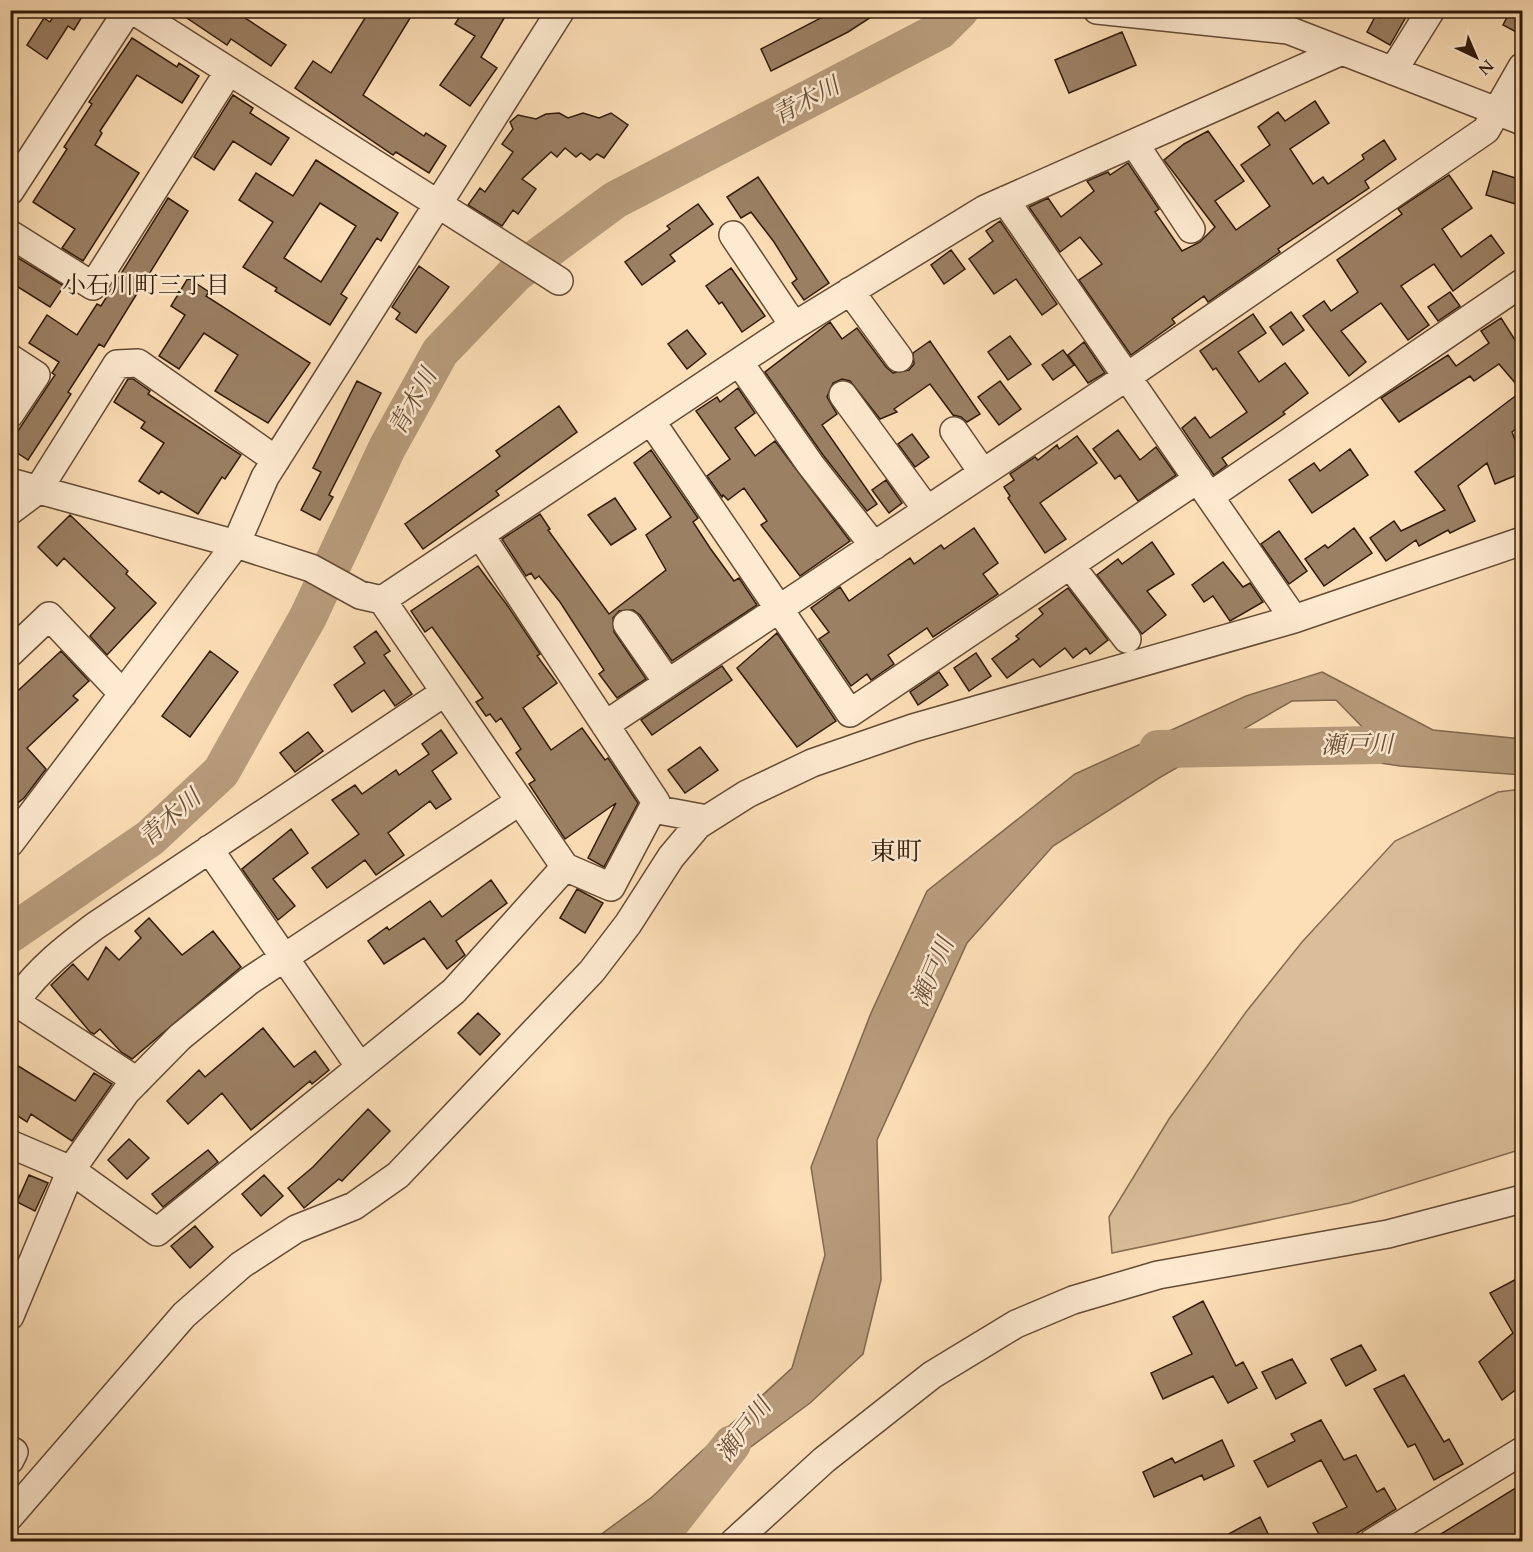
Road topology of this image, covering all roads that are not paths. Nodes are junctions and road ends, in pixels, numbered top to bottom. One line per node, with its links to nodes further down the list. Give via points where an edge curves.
1 (128, 10): 14 (street)
2 (134, 10): 9 (street)
3 (561, 10): 16 (street)
4 (1097, 10): 6 (street)
5 (1431, 10): 10 (street)
6 (1272, 19): 7 (street, via 1288,30)
7 (1342, 51): 10 (street); 13 (street)
8 (1522, 67): 11 (street)
9 (229, 70): 16 (street); 18 (street, via 93,286)
10 (1393, 71): 11 (street)
11 (1497, 111): 12 (street); 27 (street, via 1486,130)
12 (1522, 121)
13 (1134, 143): 15 (street); 17 (street)
14 (10, 191)
15 (1005, 200): 22 (street); 27 (street)
16 (440, 203): 20 (street); 32 (street)
17 (1191, 229)
18 (10, 234)
19 (733, 235): 23 (street)
20 (559, 281)
21 (1522, 283): 35 (street)
22 (850, 291): 23 (street); 25 (street)
23 (794, 326): 26 (street)
24 (10, 358): 29 (street, via 36,375)
25 (899, 358)
26 (739, 362): 30 (street); 42 (street, via 810,464)
27 (1128, 376): 33 (street); 35 (street)
28 (843, 395): 37 (street)
29 (10, 414)
30 (651, 421): 39 (street); 45 (street)
31 (954, 431): 33 (street)
32 (276, 460): 36 (street, via 138,363 117,364); 41 (street)
33 (983, 473): 37 (street)
34 (10, 482): 36 (street)
35 (1204, 487): 43 (street); 46 (street)
36 (38, 490): 38 (street); 41 (street)
37 (927, 510): 42 (street)
38 (10, 511)
39 (480, 535): 44 (street); 53 (street)
40 (1522, 541): 46 (street)
41 (236, 544): 44 (street, via 310,568); 52 (street)
42 (874, 546): 45 (street)
43 (1070, 565): 45 (street, via 850,712); 48 (street)
44 (371, 598): 51 (street)
45 (780, 608): 50 (street)
46 (1294, 619): 56 (street, via 913,728 812,763 747,794)
47 (627, 624): 50 (street)
48 (1127, 639)
49 (10, 652): 52 (street, via 49,616)
50 (668, 683): 53 (street)
51 (445, 692): 54 (street); 58 (street)
52 (123, 694): 57 (street)
53 (605, 725): 55 (street, via 656,802)
54 (520, 801): 59 (street); 60 (street)
55 (652, 809): 56 (street); 59 (street, via 611,887)
56 (707, 819): 70 (street, via 671,857 592,971 398,1175 354,1206 296,1229 242,1265 184,1315)
57 (10, 843)
58 (209, 849): 60 (street); 62 (street, via 68,946 30,981 19,997 23,1007)
59 (565, 867): 61 (street, via 454,991)
60 (285, 957): 61 (street); 62 (street, via 180,1037)
61 (360, 1067): 64 (street, via 157,1232)
62 (137, 1081): 64 (street)
63 (10, 1144): 64 (street)
64 (71, 1170): 66 (street)
65 (1522, 1199): 71 (street, via 1388,1234 1158,1275 1072,1300 1016,1324 932,1375 824,1460)
66 (10, 1316)
67 (10, 1450): 69 (street, via 14,1452)
68 (1522, 1451): 72 (street)
69 (10, 1460)
70 (10, 1516)
71 (734, 1542)
72 (1373, 1542)

